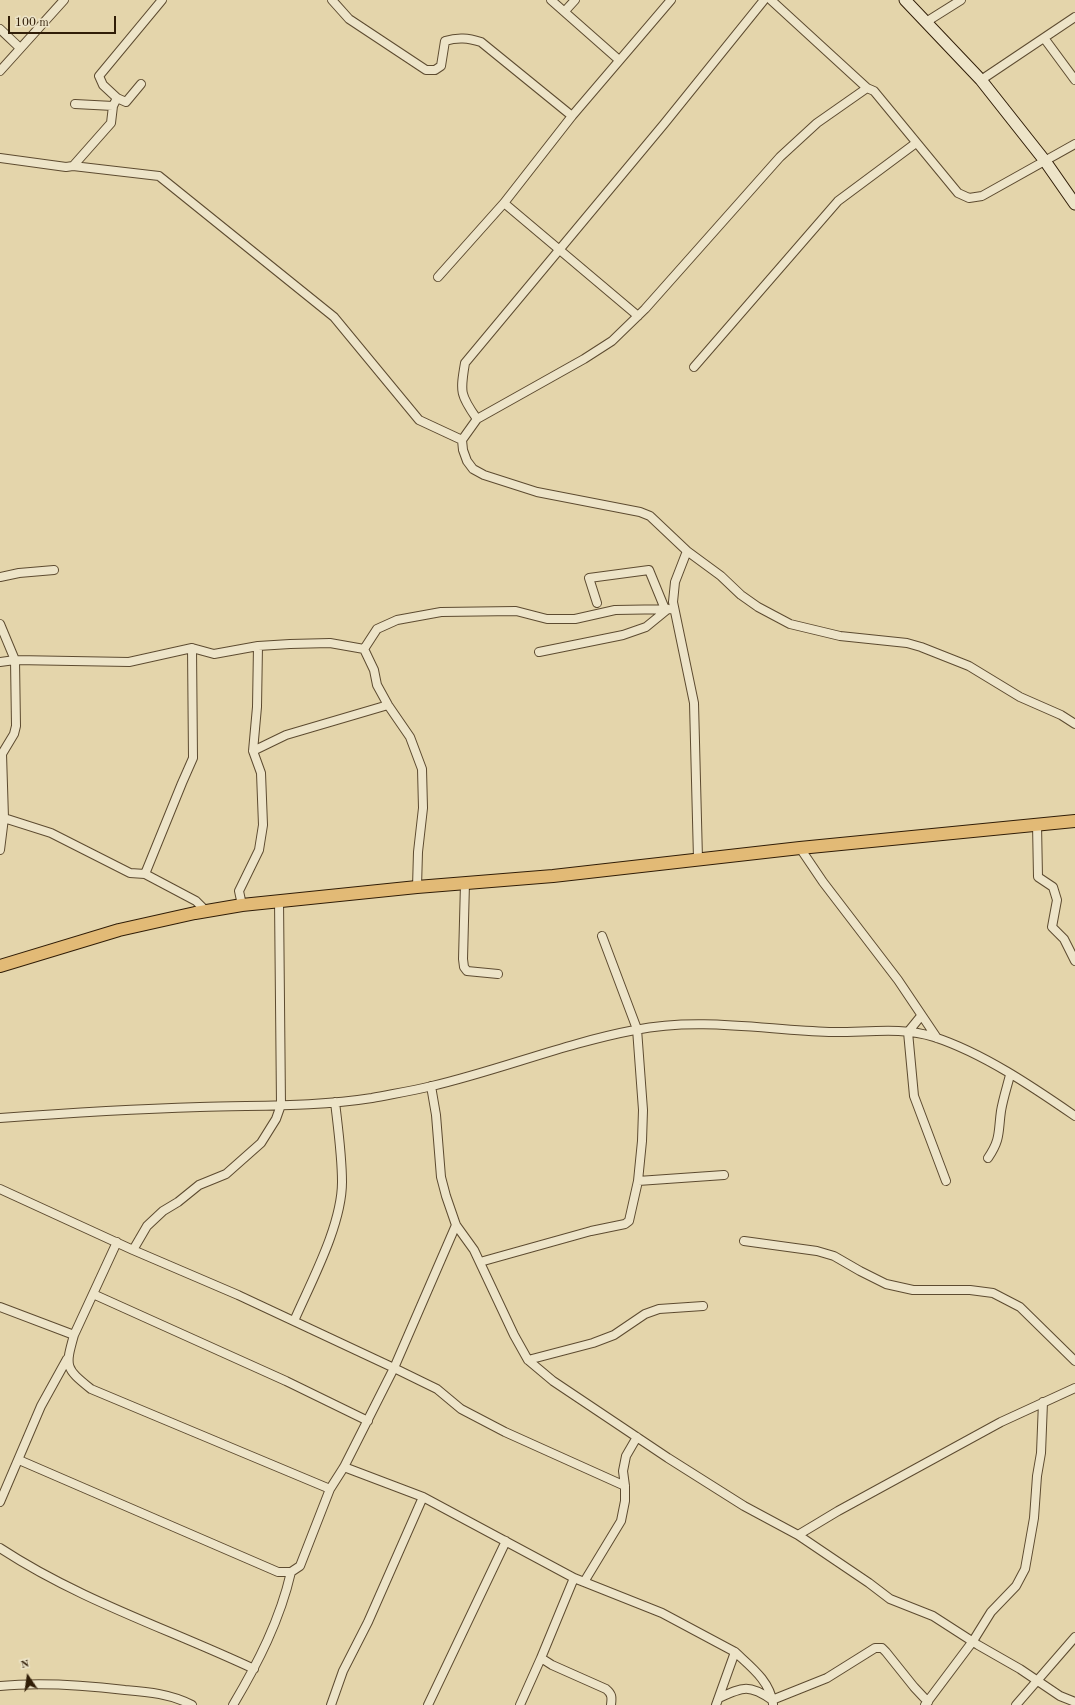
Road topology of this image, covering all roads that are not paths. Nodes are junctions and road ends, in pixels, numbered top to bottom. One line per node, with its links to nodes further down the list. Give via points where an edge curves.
1 (64, 0): 16 (street)
2 (162, 0): 23 (street, via 99,76)
3 (332, 0): 25 (street, via 349,19 426,70 435,70 441,66 445,41 467,38 481,42)
4 (551, 0): 11 (street)
5 (575, 0): 11 (street)
6 (671, 0): 17 (street)
7 (764, 0): 33 (street)
8 (771, 0): 22 (street)
9 (905, 0): 13 (main road)
10 (961, 0): 13 (street)
11 (565, 11): 17 (street)
12 (1075, 18): 15 (street)
13 (926, 22): 19 (main road)
14 (0, 29): 16 (street)
15 (1044, 38): 19 (street); 20 (street)
16 (20, 48): 18 (street)
17 (619, 60): 25 (street)
18 (2, 65)
19 (981, 80): 29 (main road)
20 (1075, 80)
21 (141, 84): 23 (street, via 126,102)
22 (867, 88): 26 (street, via 874,91); 35 (street, via 817,123 780,157)
23 (115, 102): 24 (street); 30 (street, via 111,123)
24 (75, 104)
25 (572, 116): 31 (street)
26 (916, 143): 29 (street, via 958,193 969,198 982,196); 36 (street, via 838,201)
27 (1075, 144): 29 (street)
28 (0, 158): 30 (street)
29 (1045, 161): 32 (main road)
30 (73, 166): 38 (street, via 159,176 334,317 419,420)
31 (504, 203): 33 (street); 34 (street)
32 (1075, 204)
33 (560, 248): 35 (street); 37 (street, via 465,364 462,393)
34 (438, 277)
35 (638, 316): 37 (street, via 612,341)
36 (694, 367)
37 (477, 419): 38 (street)
38 (462, 440): 39 (street, via 462,450 472,469 484,475 537,492 640,512 650,516)
39 (687, 551): 43 (street, via 675,582 673,602); 52 (street, via 721,576 740,595 790,624 840,636 907,643 921,647 969,666 1020,697)
40 (54, 570): 41 (street)
41 (0, 577)
42 (597, 603): 43 (street, via 589,578 649,570)
43 (669, 609): 47 (street, via 615,610 575,619 547,619 516,611 441,612 397,620 377,629); 48 (street, via 646,627 623,635); 60 (street, via 694,703)
44 (0, 624): 49 (street)
45 (258, 646): 46 (street, via 214,654); 47 (street, via 330,643); 54 (street)
46 (192, 648): 49 (street, via 129,662); 61 (street, via 193,758)
47 (364, 649): 51 (street, via 374,670 377,685)
48 (539, 652)
49 (15, 660): 50 (street); 53 (street, via 16,726 14,734)
50 (0, 662)
51 (388, 705): 54 (street, via 286,735); 63 (street, via 410,737 422,769 423,808)
52 (1075, 724)
53 (4, 742): 55 (street)
54 (253, 751): 65 (street, via 261,773 263,825 259,850 239,892)
55 (2, 817): 59 (street); 61 (street, via 52,833 130,873)
56 (1075, 821): 57 (main road)
57 (1037, 824): 58 (main road); 68 (street, via 1038,877 1053,887 1057,900 1052,927 1064,939)
58 (800, 848): 60 (main road); 71 (street, via 898,980)
59 (0, 850)
60 (698, 859): 62 (main road)
61 (145, 874): 66 (street, via 196,901)
62 (465, 883): 63 (main road); 70 (street, via 464,967 467,971)
63 (417, 887): 64 (main road)
64 (279, 900): 65 (main road); 78 (street)
65 (242, 905): 66 (main road)
66 (206, 911): 69 (main road, via 119,930)
67 (602, 936): 72 (street)
68 (1075, 960)
69 (0, 966)
70 (498, 974)
71 (921, 1016): 73 (street); 74 (street)
72 (637, 1029): 73 (street, via 689,1024 831,1032); 76 (street, via 557,1049); 83 (street, via 643,1110)
73 (908, 1032): 74 (street); 84 (street, via 914,1096)
74 (937, 1038): 75 (street)
75 (1010, 1075): 79 (street); 81 (street, via 1001,1111 999,1136 996,1147)
76 (431, 1086): 77 (street); 86 (street, via 441,1177)
77 (335, 1102): 78 (street); 94 (street, via 342,1182 339,1204 329,1240)
78 (281, 1105): 80 (street, via 125,1109); 89 (street, via 276,1119 261,1143 226,1174 198,1185 163,1211 147,1226)
79 (1075, 1116)
80 (0, 1118)
81 (988, 1158)
82 (724, 1175): 83 (street)
83 (638, 1181): 90 (street, via 630,1216 625,1224)
84 (946, 1182)
85 (0, 1189): 88 (street)
86 (456, 1225): 90 (street); 99 (street)
87 (744, 1241): 98 (street, via 818,1251 834,1256 886,1284 913,1290 970,1290 993,1293 1020,1307)
88 (117, 1242): 89 (street); 91 (street)
89 (133, 1250): 94 (street)
90 (480, 1262): 97 (street)
91 (93, 1294): 95 (street); 102 (street)
92 (703, 1306): 97 (street, via 659,1308 614,1335)
93 (0, 1307): 95 (street)
94 (294, 1321): 99 (street)
95 (74, 1335): 96 (street)
96 (68, 1359): 104 (street, via 41,1406); 107 (street, via 72,1374 91,1389)
97 (528, 1360): 103 (street, via 553,1381)
98 (1075, 1361)
99 (394, 1368): 102 (street); 106 (street, via 437,1389 461,1409 505,1432)
100 (1075, 1388): 101 (street)
101 (1043, 1402): 110 (street, via 1001,1422); 117 (street, via 1042,1452 1025,1569 1016,1586 991,1612)
102 (368, 1421): 105 (street)
103 (637, 1437): 106 (street, via 626,1456 623,1471); 110 (street, via 744,1506)
104 (18, 1460): 109 (street); 113 (street, via 278,1572)
105 (344, 1467): 107 (street); 108 (street)
106 (625, 1486): 115 (street, via 621,1521)
107 (330, 1489): 113 (street, via 300,1566)
108 (423, 1497): 111 (street); 129 (street, via 368,1622 343,1671)
109 (0, 1502)
110 (798, 1535): 117 (street, via 890,1599 933,1616)
111 (506, 1541): 114 (street); 130 (street)
112 (0, 1548): 120 (street, via 21,1562 135,1618 208,1647)
113 (291, 1572): 120 (street, via 272,1630)
114 (574, 1578): 115 (street); 119 (street)
115 (584, 1582): 118 (street, via 662,1613)
116 (1075, 1637): 121 (street)
117 (973, 1641): 121 (street); 126 (street)
118 (735, 1652): 123 (street); 125 (street, via 766,1684)
119 (541, 1658): 131 (street); 132 (street, via 606,1689 611,1693)
120 (254, 1669): 128 (street)
121 (1037, 1679): 124 (street, via 1060,1696); 133 (street)
122 (0, 1686): 127 (street, via 27,1683 88,1685 169,1695)
123 (717, 1702): 125 (street, via 736,1691 750,1688)
124 (1075, 1702)
125 (773, 1703): 126 (street, via 827,1678 875,1648 882,1648)
126 (927, 1704)
127 (192, 1705)
128 (233, 1705)
129 (331, 1705)
130 (428, 1705)
131 (520, 1705)
132 (611, 1705)
133 (1016, 1705)

